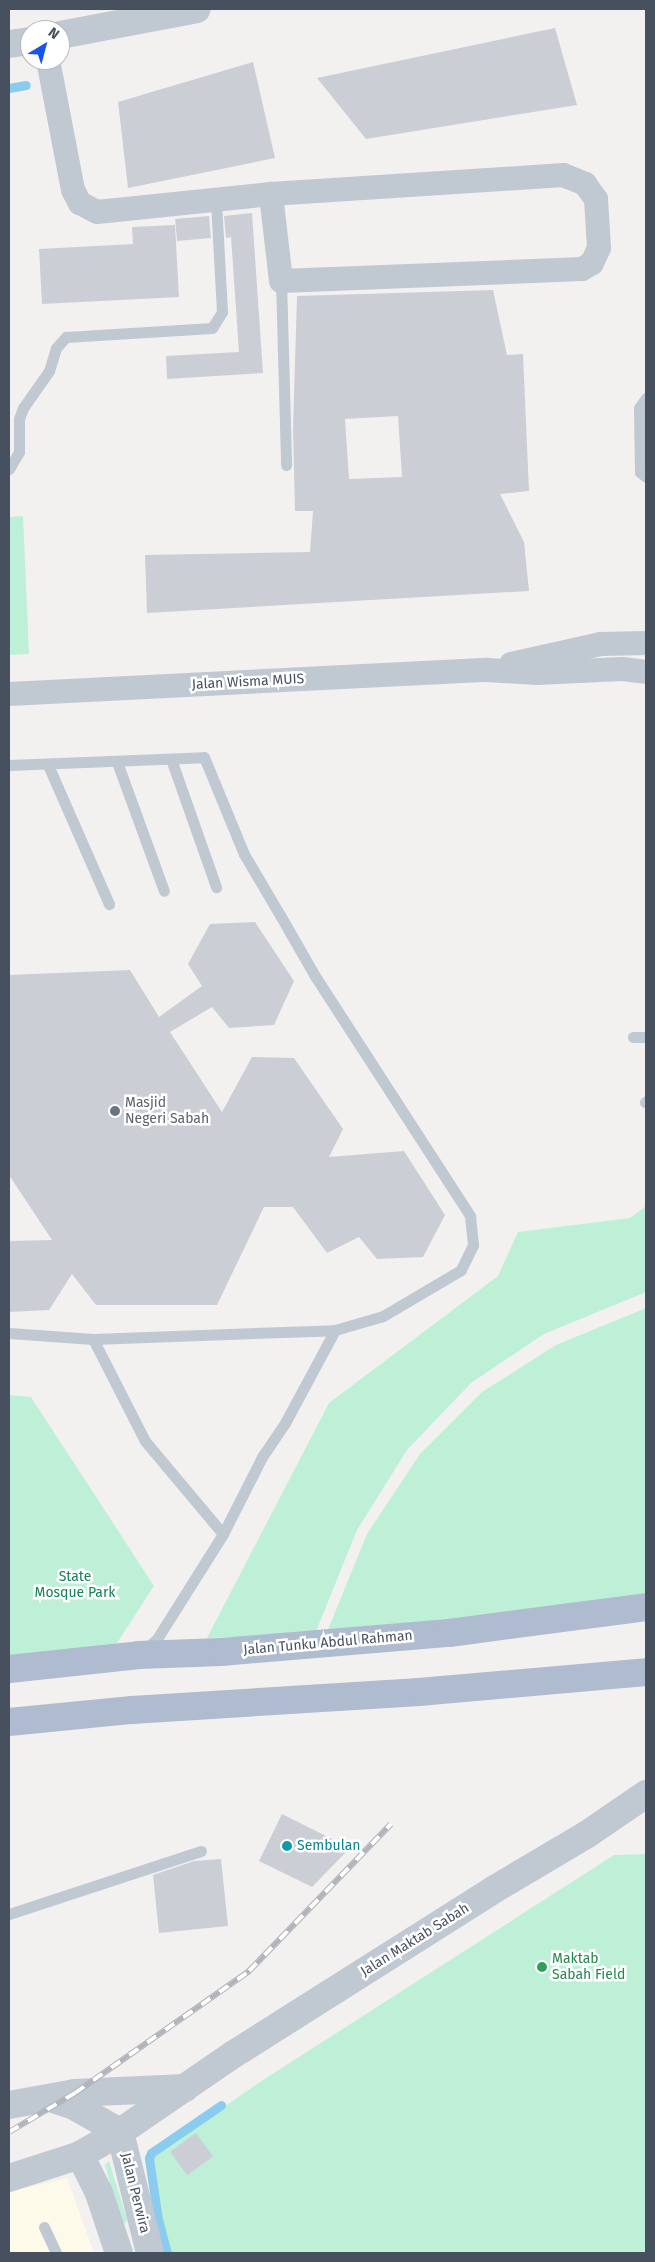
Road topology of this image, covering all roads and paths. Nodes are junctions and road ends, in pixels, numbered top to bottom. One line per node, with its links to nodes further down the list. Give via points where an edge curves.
1 (198, 9): 2 (street)
2 (70, 34)
3 (50, 70): 5 (street, via 65,159 80,203 97,212)
4 (271, 194): 5 (street); 6 (street); 6 (street, via 563,175 585,184 596,199 600,248 592,262 582,269)
5 (216, 200): 9 (lane, via 222,312 212,328 66,337 56,348 49,371 23,408 19,419 18,452)
6 (281, 281): 8 (lane)
7 (646, 398): 10 (lane, via 639,408 640,472)
8 (286, 465)
9 (9, 468)
10 (646, 477)
11 (646, 643): 12 (street, via 601,644)
12 (487, 670): 13 (street, via 537,673 622,668); 14 (street, via 536,686 619,684); 15 (street, Jalan Wisma MUIS)
13 (646, 672)
14 (646, 679)
15 (9, 694)
16 (171, 759): 17 (lane); 20 (lane); 25 (lane, via 204,758 244,854 284,923 470,1216 473,1245 461,1270 383,1316)
17 (117, 762): 19 (lane); 21 (lane)
18 (9, 765): 19 (lane)
19 (48, 765): 22 (lane)
20 (216, 887)
21 (164, 891)
22 (110, 904)
23 (633, 1037): 24 (lane)
24 (646, 1037)
25 (335, 1330): 27 (lane); 28 (lane, via 285,1423 262,1457)
26 (9, 1332): 27 (lane)
27 (93, 1339): 28 (lane, via 145,1441)
28 (223, 1534): 30 (lane, via 157,1638)
29 (646, 1607): 30 (main road, Jalan Tunku Abdul Rahman, via 449,1633 221,1652)
30 (139, 1655): 31 (main road, Jalan Tunku Abdul Rahman)
31 (9, 1669)
32 (646, 1672): 33 (main road)
33 (9, 1722)
34 (646, 1794): 37 (street, Jalan Maktab Sabah)
35 (201, 1851): 36 (lane)
36 (9, 1914)
37 (185, 2088): 38 (street, Jalan Maktab Sabah, via 75,2093); 40 (street, Jalan Maktab Sabah)
38 (48, 2098): 39 (street, Jalan Maktab Sabah); 40 (street, Jalan Maktab Sabah, via 74,2106)
39 (9, 2105)
40 (120, 2132): 41 (street, Jalan Maktab Sabah); 46 (street, Jalan Perwira)
41 (80, 2155): 42 (street, Jalan Maktab Sabah); 45 (street, via 99,2193)
42 (9, 2178)
43 (44, 2227): 44 (lane)
44 (56, 2253)
45 (119, 2253)
46 (150, 2253)

